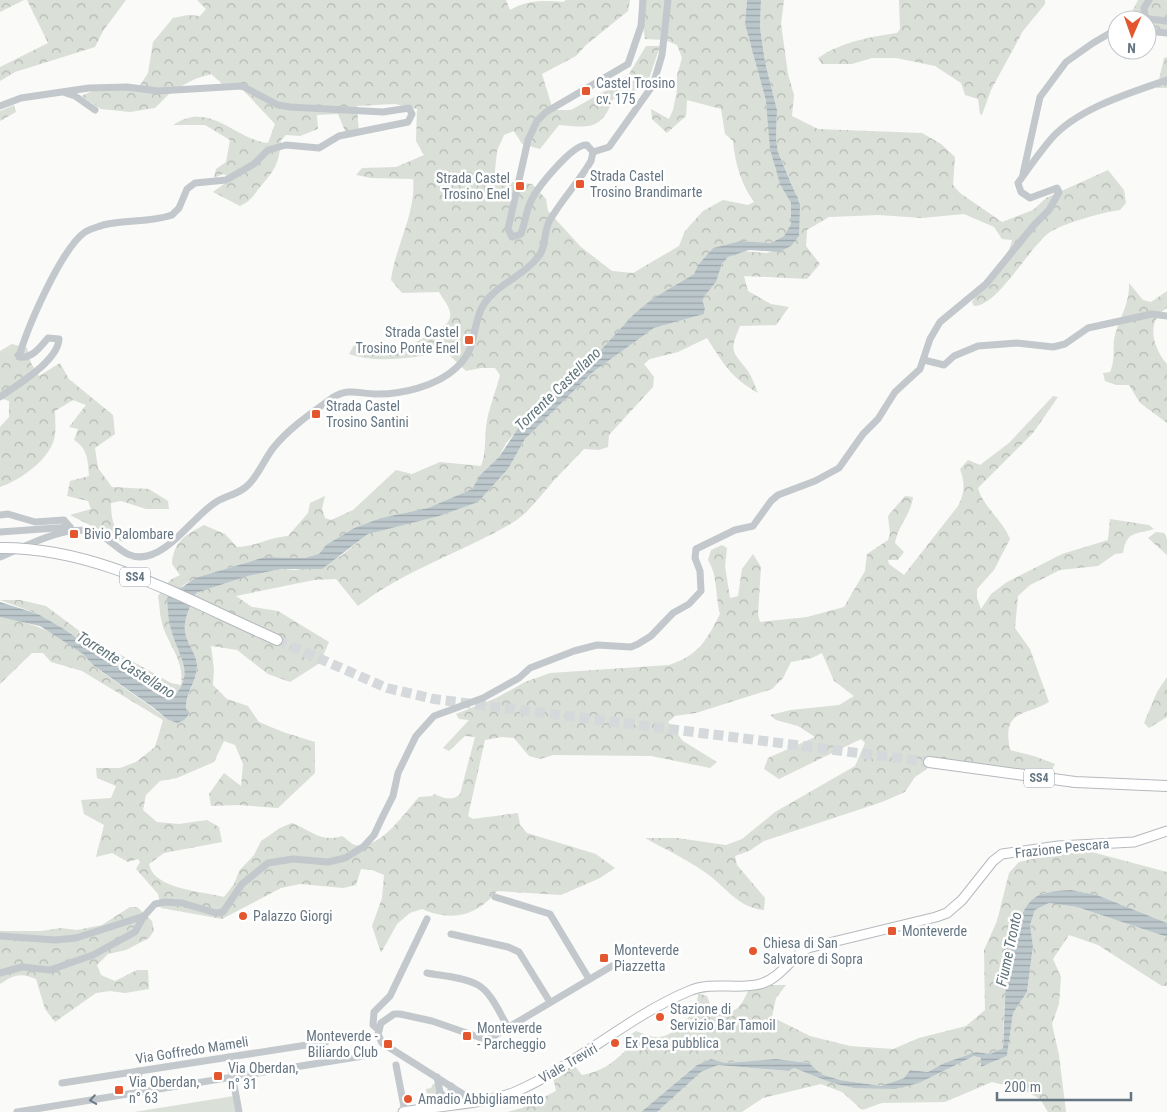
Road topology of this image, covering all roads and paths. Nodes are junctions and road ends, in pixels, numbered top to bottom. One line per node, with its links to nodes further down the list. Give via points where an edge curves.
1 (643, 0): 10 (street, via 641,26 628,64 546,112 532,129 508,229 510,235 517,237 521,234 532,199 575,148 586,145)
2 (668, 0): 10 (street, via 662,55 652,85 609,147)
3 (1149, 0): 4 (street, via 1144,8 1145,16)
4 (1167, 21)
5 (1107, 35): 11 (street, via 1066,62 1040,97)
6 (1167, 80): 11 (street, via 1091,109 1070,122 1051,138)
7 (62, 91): 8 (street, via 20,98); 9 (street); 14 (street, via 126,87 158,91 242,86 278,105 290,107 375,112 396,112 408,108 412,114 408,122 339,136 319,148 286,145 268,150 254,164 226,180 195,182 187,189 172,216 105,225 85,232 65,257 42,298 27,329 19,357 36,352 48,338 59,339 59,346 50,358)
8 (0, 106)
9 (95, 110)
10 (593, 152): 16 (street, via 588,166 548,221 540,256 489,296 482,307 473,346 447,375 429,384 404,390 374,394 346,391 339,394 284,436 249,485 236,495 216,502 160,551 134,557 101,534)
11 (1022, 177): 13 (street, via 1018,183 1020,192 1030,198 1056,188 1059,192 1054,204 986,284 940,322 930,338)
12 (1167, 316): 13 (street, via 1152,314 1088,328 1066,344 1053,347 1017,343 978,346 954,356 944,365)
13 (924, 360): 25 (street, via 920,369 894,392 878,419 839,468 778,495 753,526 735,530 696,549 701,591 651,636 631,647 597,645 574,651 530,668 519,678 483,698 434,716 416,736 398,773 393,796 374,835 363,847 345,858 328,862 293,859 268,863 242,884 223,912 165,902 155,904)
14 (0, 397)
15 (0, 515): 16 (street, via 8,514 35,522 64,520)
16 (71, 529): 17 (street); 19 (street)
17 (0, 532)
18 (0, 548): 20 (highway, SS4, bridge, via 49,552 98,563)
19 (0, 557)
20 (277, 640)
21 (929, 762): 22 (highway, SS4, via 1059,781)
22 (1167, 786)
23 (1167, 831): 33 (main road, Frazione Pescara, via 1134,842 1058,846 1002,854 962,900 936,917 808,948 792,958 769,981 760,984 714,985)
24 (495, 897): 32 (street, via 550,914)
25 (144, 916): 28 (street, via 76,938 55,940); 30 (street, via 135,932 120,942 74,962 50,970 22,967)
26 (427, 919): 36 (street, via 390,996 374,1012 373,1025)
27 (451, 934): 34 (street, via 519,952)
28 (0, 936)
29 (612, 966): 32 (street)
30 (0, 973)
31 (427, 973): 35 (street, via 479,985)
32 (589, 979): 34 (street)
33 (692, 990): 48 (main road, Viale Treviri, via 513,1093)
34 (550, 1002): 35 (street)
35 (508, 1027): 36 (street, via 487,1040 400,1014 387,1018)
36 (379, 1030): 43 (street, via 382,1042)
37 (326, 1042): 39 (street, Via Goffredo Mameli)
38 (363, 1056): 42 (street)
39 (229, 1057): 41 (street, Via Goffredo Mameli); 42 (street)
40 (396, 1065): 53 (street)
41 (138, 1071): 44 (street, Via Goffredo Mameli); 46 (street)
42 (232, 1077): 46 (street); 52 (street)
43 (436, 1077): 45 (street); 47 (street)
44 (62, 1083)
45 (451, 1086): 48 (street); 49 (street)
46 (141, 1092): 51 (street, one-way to 51)
47 (440, 1092): 49 (street); 50 (street)
48 (474, 1101): 49 (main road, Viale Treviri)
49 (450, 1104): 50 (main road, Viale Treviri)
50 (434, 1107): 53 (main road, Viale Treviri)
51 (17, 1112)
52 (239, 1112)
53 (404, 1112)

